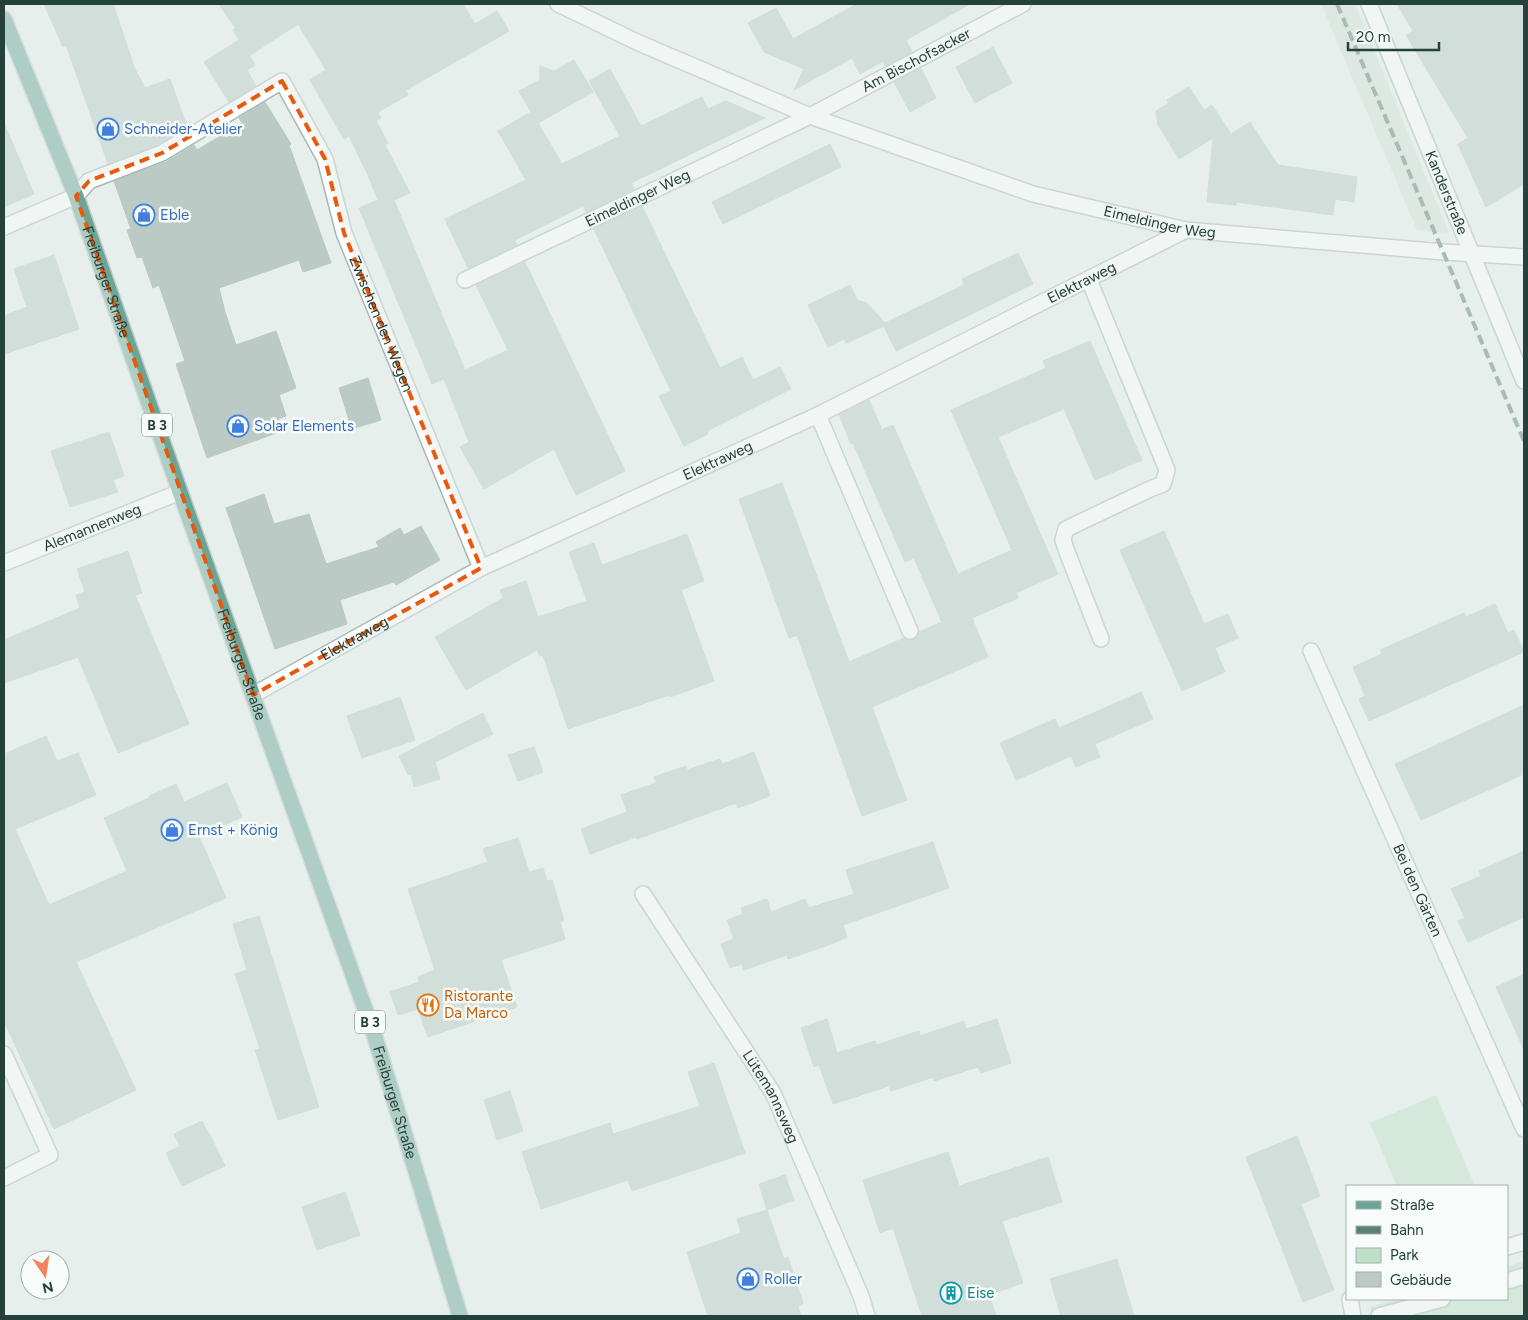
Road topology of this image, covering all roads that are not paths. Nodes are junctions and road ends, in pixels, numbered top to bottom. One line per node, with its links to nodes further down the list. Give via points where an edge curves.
1 (558, 4): 5 (street, Eimeldinger Weg, via 639,43)
2 (1023, 4): 5 (street, Am Bischofsacker)
3 (1369, 4): 9 (street, Kanderstraße)
4 (4, 19): 6 (main road, Freiburger Straße / B 3)
5 (810, 116): 8 (street, Eimeldinger Weg, via 1033,194); 11 (street, Eimeldinger Weg)
6 (76, 196): 7 (street); 15 (main road, Freiburger Straße / B 3); 17 (street, Zwischen den Wegen, via 89,181 162,153 282,81 325,159 344,233)
7 (4, 227)
8 (1186, 230): 9 (street, Eimeldinger Weg); 12 (street, Elektraweg)
9 (1471, 254): 10 (street, Eimeldinger Weg); 13 (street, Kanderstraße)
10 (1524, 257)
11 (465, 280)
12 (1089, 280): 14 (street, Elektraweg); 19 (street, via 1167,470 1163,484 1066,529 1063,540)
13 (1524, 381)
14 (818, 415): 17 (street, Elektraweg); 18 (street)
15 (180, 492): 16 (street, Alemannenweg); 21 (main road, Freiburger Straße / B 3)
16 (4, 564)
17 (482, 568): 21 (street, Elektraweg)
18 (910, 631)
19 (1100, 639)
20 (1312, 651): 24 (street, Bei den Gärten)
21 (253, 695): 32 (main road, Freiburger Straße / B 3, via 374,1034)
22 (643, 894): 33 (street, Lütemannsweg, via 773,1093)
23 (4, 1054): 25 (street, via 50,1155)
24 (1524, 1129)
25 (4, 1178)
26 (1524, 1242): 27 (street)
27 (1508, 1247)
28 (1524, 1276): 29 (street)
29 (1508, 1280)
30 (1350, 1300): 34 (street)
31 (1438, 1300): 35 (street)
32 (460, 1316)
33 (867, 1316)
34 (1353, 1316)
35 (1380, 1316)

